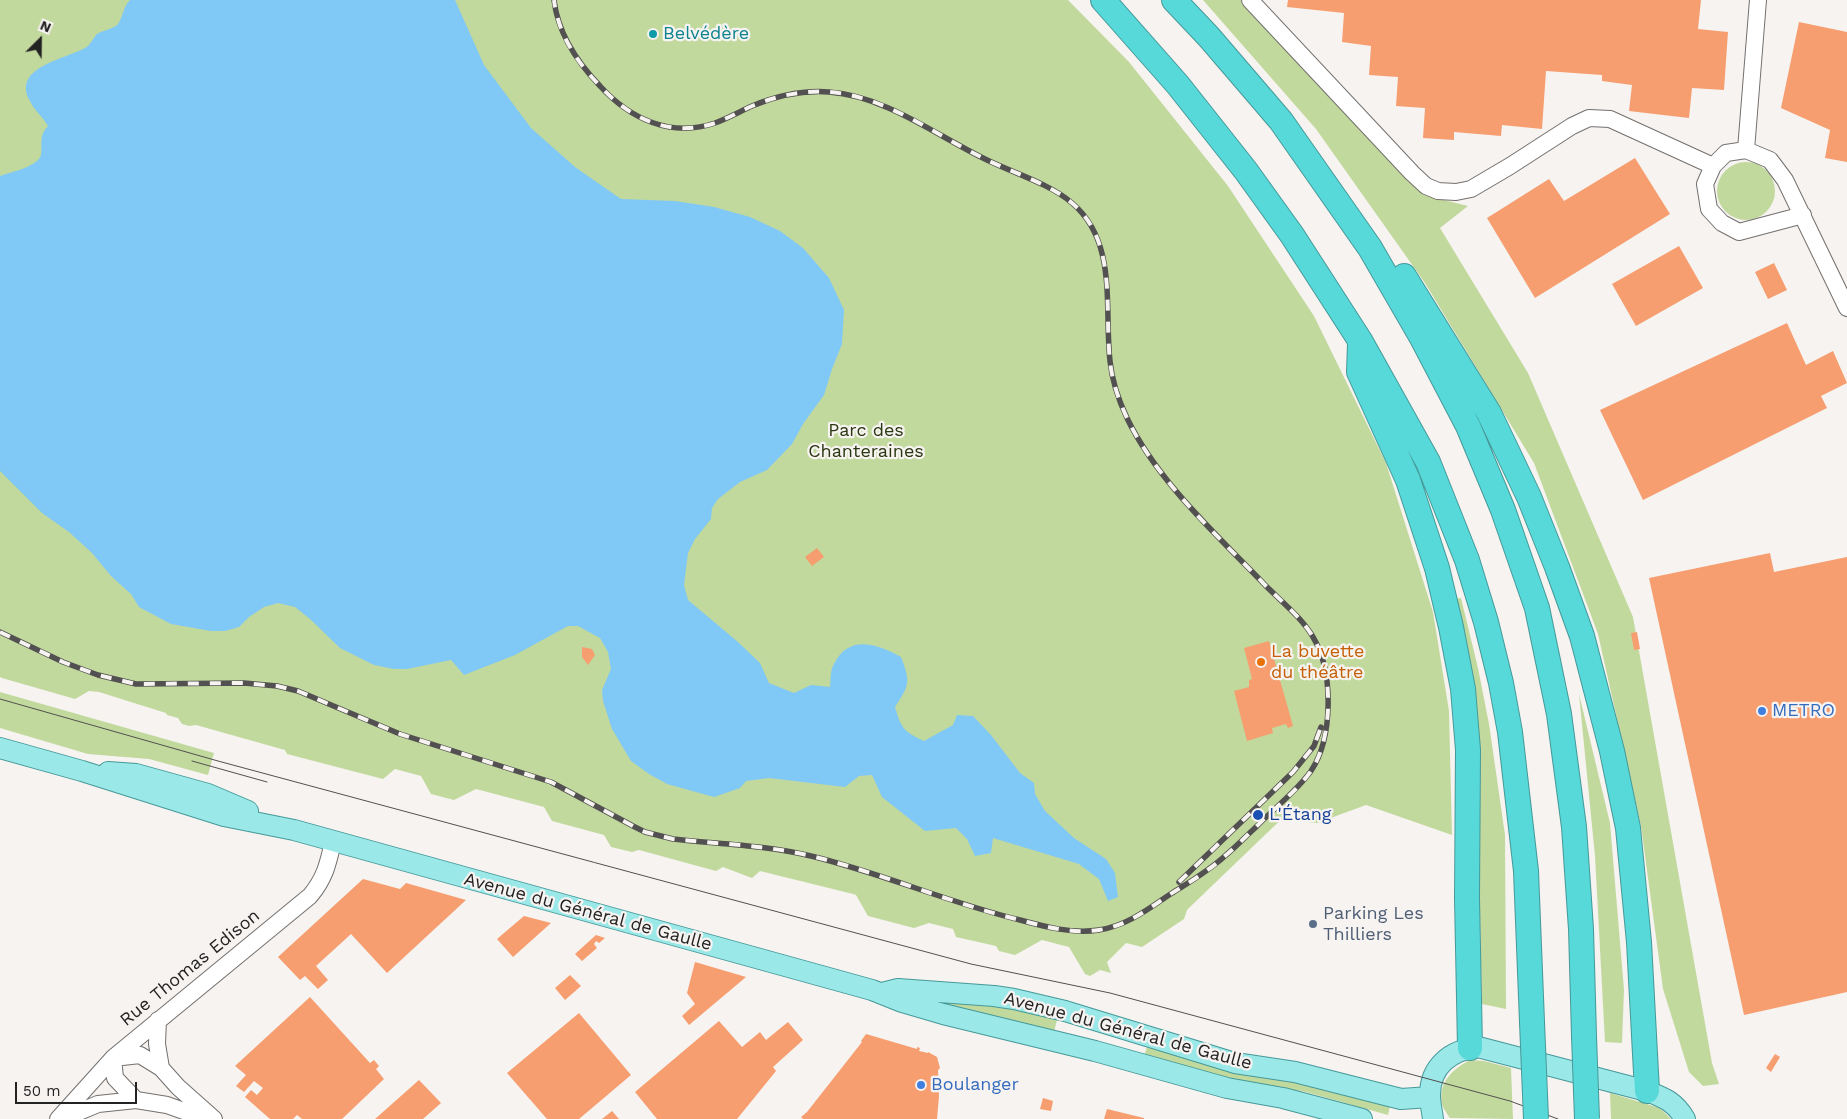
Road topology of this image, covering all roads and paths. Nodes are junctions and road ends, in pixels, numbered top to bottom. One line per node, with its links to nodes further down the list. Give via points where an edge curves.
1 (1103, 0): 10 (highway, via 1178,85 1246,172 1292,235)
2 (1174, 0): 8 (highway, via 1282,122)
3 (1250, 0): 6 (street, via 1412,173 1426,186 1438,191 1471,189 1589,118 1610,118)
4 (1758, 0): 5 (street)
5 (1746, 150): 6 (street, via 1726,153); 7 (street, via 1770,160 1785,180)
6 (1713, 166): 7 (street, via 1704,184 1709,209 1722,223 1739,232)
7 (1803, 215): 9 (street)
8 (1370, 248): 20 (highway, via 1398,268 1489,414 1529,498 1582,636 1628,828 1639,942); 29 (highway, bridge, via 1468,426 1503,510 1537,608 1559,714 1574,827 1581,928)
9 (1847, 308)
10 (1360, 342): 16 (highway, via 1359,372 1408,480 1437,568 1463,689 1468,750); 28 (highway, bridge, via 1428,462 1486,622 1507,716 1526,870)
11 (0, 748): 12 (main road, Avenue du Général de Gaulle, via 82,771 136,774 208,794 294,830)
12 (333, 842): 13 (main road, Avenue du Général de Gaulle); 14 (street, Rue Thomas Edison, via 327,868 310,896)
13 (882, 993): 15 (main road, Avenue du Général de Gaulle, via 898,989 994,996); 17 (main road, Avenue du Général de Gaulle, via 943,1014)
14 (158, 1020): 18 (street, Rue Thomas Edison); 19 (street)
15 (1103, 1022): 17 (main road); 21 (main road, Avenue du Général de Gaulle, via 1236,1064 1295,1072 1401,1099)
16 (1470, 1048): 20 (main road, via 1502,1052); 21 (main road, via 1446,1058 1437,1070)
17 (1095, 1051): 26 (main road, Avenue du Général de Gaulle, via 1228,1088 1283,1098)
18 (113, 1058): 19 (street, via 140,1055); 22 (street, via 115,1078); 23 (street, Rue Thomas Edison)
19 (160, 1068): 25 (street)
20 (1647, 1091): 30 (main road, via 1664,1097 1679,1108)
21 (1430, 1096): 27 (main road)
22 (136, 1100): 23 (street, via 98,1104); 24 (street, via 167,1105)
23 (60, 1119)
24 (206, 1119)
25 (214, 1119)
26 (1362, 1119)
27 (1433, 1119)
28 (1536, 1119)
29 (1587, 1119)
30 (1685, 1119)

